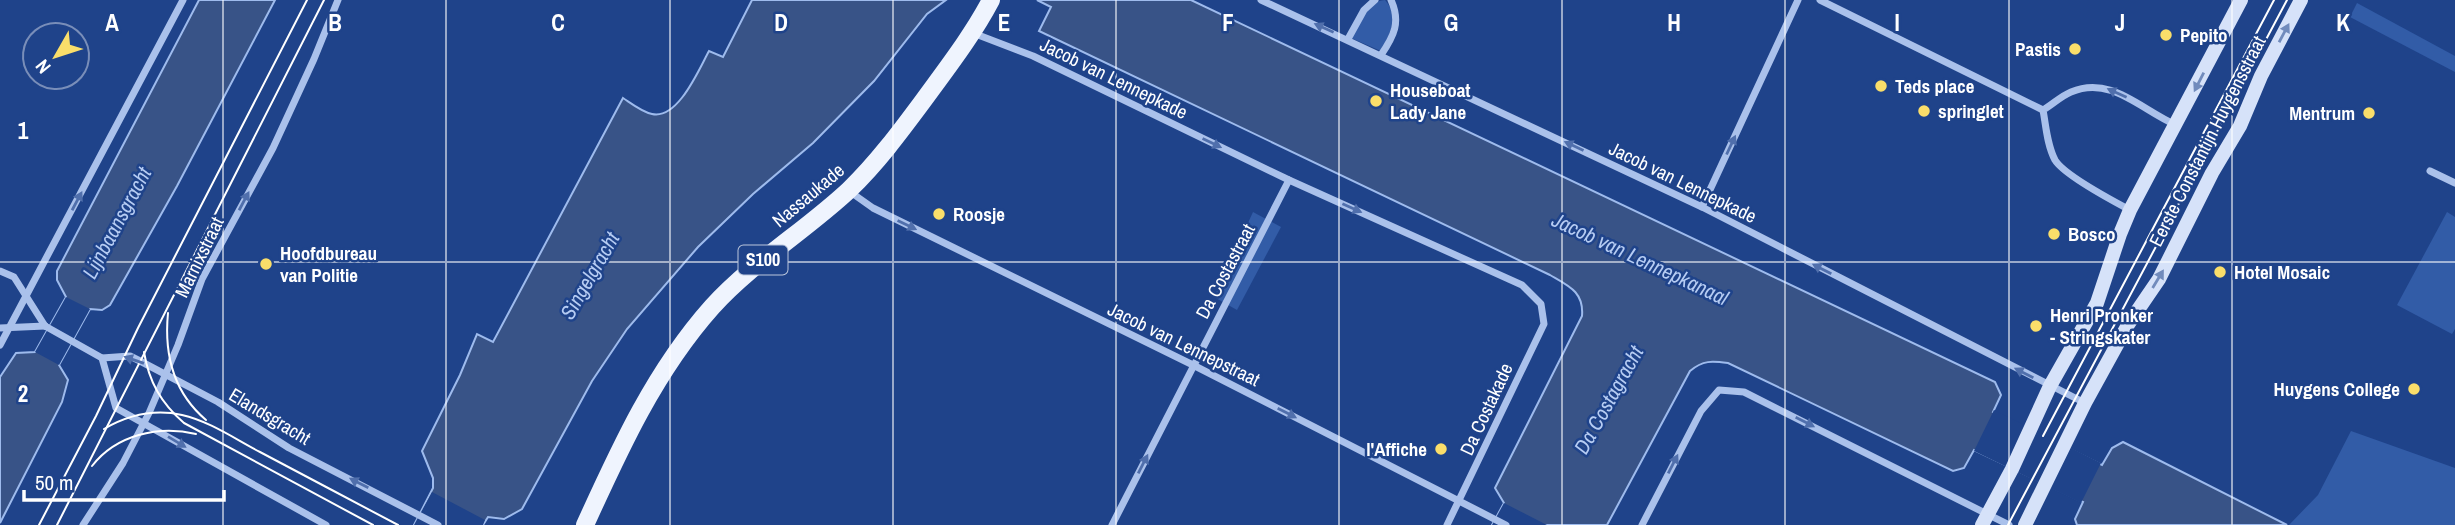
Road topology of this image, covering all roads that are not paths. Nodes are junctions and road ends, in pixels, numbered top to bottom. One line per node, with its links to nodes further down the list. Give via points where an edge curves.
1 (183, 0): 23 (street, one-way to 1)
2 (338, 0): 30 (street, Marnixstraat, one-way to 2, via 202,279 273,148)
3 (991, 0): 11 (main road, Nassaukade / S100)
4 (1261, 0): 12 (street, Jacob van Lennepkade, one-way to 4)
5 (1375, 0): 12 (street)
6 (1391, 0): 13 (street, via 1397,27)
7 (1798, 0): 20 (street, one-way to 7)
8 (1820, 0): 14 (street)
9 (2241, 0): 15 (street, Eerste Constantijn Huygensstraat, one-way to 15)
10 (2301, 0): 32 (street, Eerste Constantijn Huygensstraat, one-way to 10, via 2159,279 2241,126 2260,76)
11 (976, 28): 17 (street, Jacob van Lennepkade, one-way to 17); 19 (main road, Nassaukade / S100, via 900,132)
12 (1348, 39): 13 (street, Jacob van Lennepkade)
13 (1381, 55): 20 (street, Jacob van Lennepkade, one-way to 13)
14 (2043, 110): 15 (street, Eerste Constantijn Huygensstraat, one-way to 14, via 2109,88 2070,92); 21 (street, Eerste Constantijn Huygensstraat, via 2056,162)
15 (2176, 125): 21 (street, Eerste Constantijn Huygensstraat)
16 (2430, 171): 18 (street)
17 (1289, 180): 24 (street, Jacob van Lennepkade, one-way to 24, via 1522,285); 29 (street, Da Costastraat)
18 (2455, 183)
19 (848, 191): 29 (street, Jacob van Lennepstraat, one-way to 29, via 873,208); 39 (main road, Nassaukade / S100, via 713,306 684,342 640,409)
20 (1702, 207): 31 (street, Jacob van Lennepkade, one-way to 20)
21 (2130, 210): 31 (street, Eerste Constantijn Huygensstraat, via 2097,303)
22 (0, 271): 23 (street, via 13,277)
23 (27, 296): 25 (street); 26 (street)
24 (1541, 304): 34 (street, Da Costakade, via 1544,324)
25 (45, 326): 26 (street); 28 (street, Elandsgracht)
26 (4, 328): 27 (street)
27 (0, 345)
28 (102, 358): 30 (street, Elandsgracht, one-way to 28, via 130,356); 33 (street, via 116,408)
29 (1193, 365): 34 (street, Jacob van Lennepstraat, one-way to 34); 40 (street, Da Costastraat, one-way to 29)
30 (164, 374): 33 (street, Marnixstraat); 38 (street, Elandsgracht, one-way to 30, via 289,448)
31 (2050, 386): 32 (street, Jacob van Lennepkade); 35 (street, Eerste Constantijn Huygensstraat, via 2012,469)
32 (2085, 403): 45 (street, Eerste Constantijn Huygensstraat)
33 (144, 421): 36 (street, Marnixstraat); 37 (street, one-way to 37)
34 (1460, 500): 41 (street, Da Costakade); 42 (street, Jacob van Lennepstraat)
35 (1981, 515): 43 (street, one-way to 35, via 1701,411 1719,390 1744,392); 44 (street)
36 (83, 525)
37 (326, 525)
38 (439, 525)
39 (585, 525)
40 (1112, 525)
41 (1447, 525)
42 (1506, 525)
43 (1642, 525)
44 (2009, 525)
45 (2025, 525)

